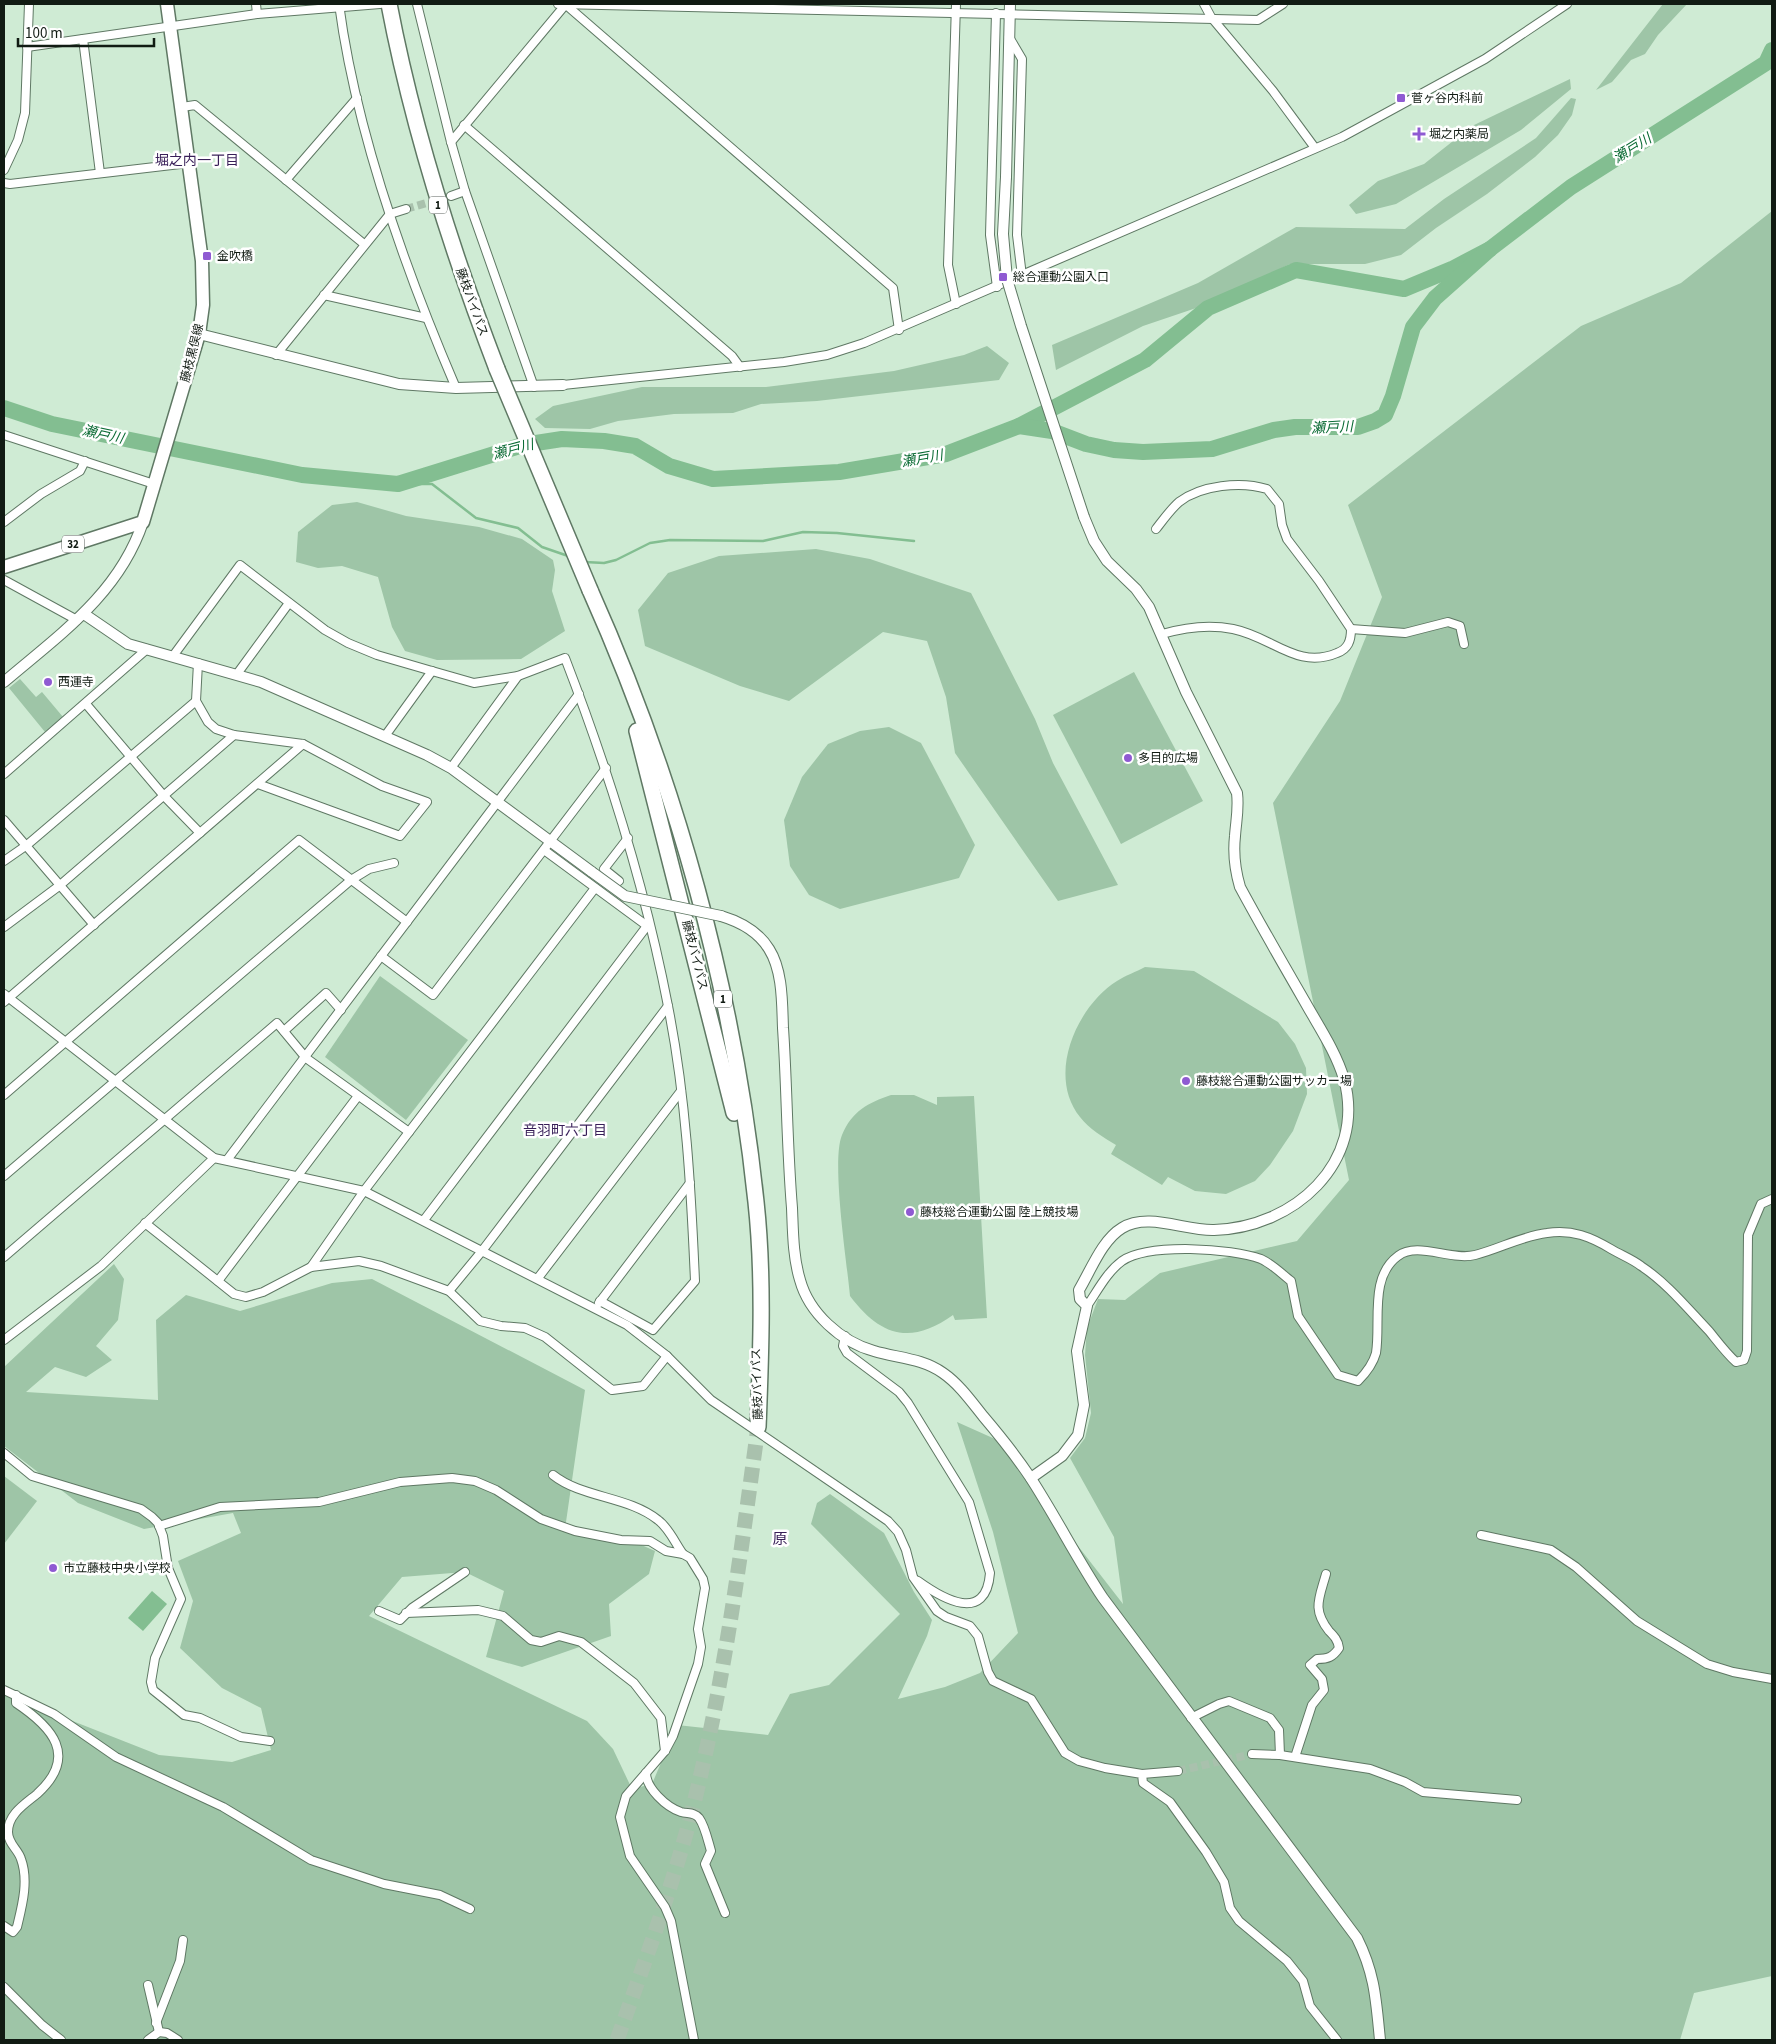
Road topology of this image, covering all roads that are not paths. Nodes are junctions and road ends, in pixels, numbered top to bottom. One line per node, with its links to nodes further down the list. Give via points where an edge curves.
1 (29, 4): 21 (street)
2 (167, 4): 18 (main road, 藤枝黒俣線)
3 (256, 4): 16 (street)
4 (380, 4): 12 (street)
5 (389, 4): 57 (highway, 藤枝バイパス / 1, bridge, via 404,79 450,241 497,369)
6 (418, 4): 25 (street)
7 (558, 4): 8 (street)
8 (566, 4): 13 (street); 24 (street); 42 (street, via 894,288)
9 (1204, 4): 17 (street)
10 (1283, 4): 17 (street, via 1258,20)
11 (1567, 4): 26 (street, via 1485,59 1342,137)
12 (339, 5): 16 (street); 22 (street)
13 (956, 8): 15 (street); 40 (street, via 948,265)
14 (1010, 8): 15 (street); 17 (street); 19 (street)
15 (996, 13): 38 (street, via 990,235)
16 (257, 14): 18 (street)
17 (1211, 18): 26 (street, via 1273,91)
18 (170, 28): 20 (street); 23 (main road, 藤枝黒俣線)
19 (1009, 37): 37 (street, via 1022,59 1017,235); 61 (street, bridge, via 1004,242 1007,279 1094,541 1149,607)
20 (83, 39): 21 (street); 29 (street)
21 (26, 47): 28 (street, via 25,113 18,140)
22 (357, 98): 30 (street); 35 (street)
23 (182, 107): 27 (main road, 藤枝黒俣線); 30 (street, via 195,105)
24 (464, 124): 25 (street); 45 (street, via 732,356)
25 (451, 142): 32 (street)
26 (1315, 148): 37 (street)
27 (189, 163): 29 (street); 43 (main road, 藤枝黒俣線, via 202,261 203,305)
28 (4, 170)
29 (100, 174): 31 (street)
30 (286, 180): 36 (street)
31 (4, 183)
32 (465, 191): 33 (street); 47 (street)
33 (451, 196)
34 (406, 209): 35 (street)
35 (390, 214): 36 (street); 41 (street)
36 (364, 244): 39 (street)
37 (1022, 276): 38 (street)
38 (996, 287): 40 (street)
39 (324, 295): 41 (street); 44 (street)
40 (956, 304): 42 (street)
41 (426, 318): 48 (street)
42 (899, 330): 45 (street, via 808,359)
43 (199, 334): 44 (street); 51 (main road, 藤枝黒俣線)
44 (276, 355): 48 (street, via 399,384)
45 (740, 367): 46 (street)
46 (562, 385): 47 (street)
47 (534, 387): 48 (street)
48 (456, 388)
49 (4, 435): 50 (street)
50 (85, 461): 51 (street); 52 (street, via 80,471 41,494)
51 (155, 480): 53 (main road, 藤枝黒俣線)
52 (4, 522)
53 (143, 522): 55 (main road, 32); 59 (street, via 136,543 117,576)
54 (1156, 529): 60 (street, via 1181,501 1196,494 1222,486 1267,489 1279,504 1287,539 1320,581)
55 (4, 567)
56 (4, 580): 59 (street)
57 (590, 590): 57 (highway, 藤枝バイパス / 1, via 630,682 667,788 701,906 727,1021 756,1203 761,1300 758,1427 754,1262 748,1193 737,1125 646,762)
58 (290, 602): 64 (street, via 240,565); 66 (street, via 325,630 348,643); 67 (street)
59 (81, 617): 63 (street, via 128,644); 69 (street)
60 (1351, 629): 61 (street, via 1347,646 1323,659 1299,657 1269,641 1233,628 1186,627); 62 (street, via 1404,633 1448,622 1460,626)
61 (1162, 634): 128 (street, via 1186,692 1237,793 1239,811 1234,866 1240,887 1333,1052 1348,1096 1349,1115 1344,1139 1326,1175 1303,1199 1280,1215 1236,1229 1197,1229 1140,1221 1122,1228 1108,1240 1080,1290 1080,1299)
62 (1464, 644)
63 (147, 649): 64 (street); 72 (street)
64 (173, 656): 65 (street)
65 (198, 662): 67 (street); 71 (street)
66 (432, 671): 68 (street, via 474,683); 74 (street)
67 (237, 674): 74 (street)
68 (518, 676): 70 (street, via 565,658); 77 (street)
69 (4, 682)
70 (579, 694): 78 (street); 82 (street)
71 (196, 701): 73 (street, via 208,722 216,729); 76 (street)
72 (86, 704): 76 (street); 79 (street)
73 (234, 735): 75 (street); 81 (street)
74 (385, 736): 77 (street)
75 (303, 744): 80 (street); 80 (street, via 382,786 428,802 400,836)
76 (131, 756): 81 (street); 87 (street)
77 (451, 768): 82 (street)
78 (606, 768): 85 (street); 86 (street)
79 (4, 774)
80 (258, 784): 84 (street)
81 (164, 796): 84 (street); 93 (street)
82 (498, 803): 86 (street); 95 (street)
83 (4, 820): 87 (street)
84 (200, 832): 96 (street)
85 (628, 838): 92 (street, via 604,869); 98 (street)
86 (550, 842): 88 (street); 130 (street, bridge, via 625,896 739,922 754,931 770,950 776,964 782,1012 795,1260 800,1282 813,1308)
87 (27, 845): 89 (street); 93 (street)
88 (544, 850): 94 (street); 99 (street, via 433,995)
89 (4, 861)
90 (394, 863): 91 (street, via 369,868)
91 (351, 880): 95 (street); 104 (street, via 299,840); 106 (street)
92 (619, 880)
93 (60, 886): 96 (street); 97 (street)
94 (595, 888): 98 (street); 111 (street)
95 (407, 922): 99 (street)
96 (94, 925): 100 (street)
97 (4, 927)
98 (649, 927): 101 (street); 119 (street)
99 (381, 956): 102 (street)
100 (5, 998): 104 (street)
101 (668, 1006): 107 (street); 121 (street)
102 (342, 1010): 103 (street, via 326,994); 105 (street)
103 (284, 1031): 105 (street); 110 (street, via 278,1023)
104 (65, 1042): 106 (street); 108 (street)
105 (306, 1058): 109 (street); 113 (street)
106 (116, 1080): 110 (street); 114 (street)
107 (681, 1091): 116 (street); 124 (street)
108 (4, 1095)
109 (358, 1096): 111 (street); 115 (street)
110 (165, 1119): 112 (street); 122 (street)
111 (408, 1132): 117 (street)
112 (214, 1158): 113 (street); 120 (street)
113 (227, 1160): 115 (street)
114 (4, 1176)
115 (298, 1176): 117 (street); 125 (street)
116 (690, 1183): 127 (street); 127 (street, via 695,1281 653,1330)
117 (364, 1191): 119 (street); 123 (street)
118 (1772, 1198): 128 (street, via 1761,1204 1748,1235 1747,1351 1744,1360 1736,1362 1667,1288 1641,1266 1592,1238 1571,1232 1548,1232 1474,1255 1447,1256 1428,1250 1410,1251 1398,1256 1384,1274 1380,1287 1376,1353 1367,1373 1358,1381 1338,1375 1298,1316 1291,1282 1273,1266 1254,1257 1179,1248 1135,1254 1110,1272)
119 (424, 1220): 121 (street)
120 (145, 1223): 125 (street); 131 (street, via 101,1266)
121 (482, 1251): 124 (street); 126 (street)
122 (4, 1257)
123 (312, 1266): 125 (street, via 263,1292 246,1297 234,1294); 126 (street, via 358,1261)
124 (538, 1278): 129 (street)
125 (218, 1281)
126 (449, 1291): 132 (street, via 480,1321 525,1328 545,1337 612,1390 643,1386)
127 (600, 1301): 129 (street)
128 (1087, 1306): 135 (street, via 1077,1351 1084,1405 1078,1435 1062,1456)
129 (594, 1308): 132 (street, via 627,1325)
130 (845, 1336): 135 (street, via 874,1352 919,1361 942,1372 965,1394); 141 (street, via 843,1346 847,1353 899,1392 908,1403 969,1502 990,1573 985,1594 969,1604 957,1603)
131 (4, 1340)
132 (667, 1356): 141 (street, via 711,1400 888,1521 898,1532)
133 (4, 1453): 136 (street, via 32,1476 141,1509)
134 (553, 1475): 138 (street, via 566,1486 639,1509 656,1518 666,1526)
135 (1031, 1478): 147 (street, via 1103,1598)
136 (159, 1526): 138 (street, via 220,1507 319,1502 400,1482 452,1478 475,1481 496,1490 542,1519 576,1531 621,1540 650,1541 666,1551); 148 (street, via 167,1550 168,1568 181,1599 155,1658 150,1682 153,1690 184,1715 200,1718 241,1737)
137 (1481, 1535): 144 (street, via 1551,1550 1576,1567 1637,1621 1707,1664)
138 (683, 1554): 149 (street, via 696,1568 705,1588 698,1629 701,1647 692,1683)
139 (465, 1572): 143 (street)
140 (1326, 1574): 152 (street, via 1316,1606 1339,1648 1334,1656 1317,1659 1310,1665 1322,1680 1324,1690 1312,1705)
141 (913, 1577): 155 (street, via 937,1611 970,1626 978,1636 993,1681 1031,1698 1065,1753 1096,1766)
142 (379, 1611): 143 (street, via 400,1620)
143 (406, 1613): 149 (street, via 486,1611 503,1616 531,1640 541,1642 559,1636 581,1642 634,1683 661,1718)
144 (1772, 1679)
145 (4, 1690): 146 (street)
146 (16, 1695): 157 (street, via 54,1714 116,1757 222,1807 311,1860 384,1884 440,1895); 159 (street, via 16,1703 47,1726 58,1752 57,1764 46,1784 17,1810 11,1821 9,1836 21,1859 24,1894 17,1927 13,1932)
147 (1191, 1718): 151 (street, via 1229,1701 1270,1718 1279,1730); 170 (street, via 1357,1938 1375,1985)
148 (270, 1741)
149 (665, 1751): 154 (street)
150 (1252, 1754): 151 (street)
151 (1280, 1755): 152 (street)
152 (1295, 1757): 156 (street, via 1370,1769 1422,1792)
153 (1178, 1771): 155 (street)
154 (646, 1773): 158 (street, via 646,1783 654,1793 680,1812 695,1814 700,1819 711,1851 705,1864); 168 (street, via 626,1796 620,1817 630,1856 665,1907 671,1922)
155 (1142, 1774): 169 (street, via 1143,1783 1170,1802 1206,1852 1224,1882 1230,1908 1239,1921 1287,1961 1303,1981 1310,2006)
156 (1517, 1800)
157 (470, 1909)
158 (725, 1912)
159 (4, 1926)
160 (184, 1940): 163 (street, via 180,1962)
161 (148, 1985): 163 (street)
162 (4, 1987): 165 (street)
163 (156, 2023): 164 (street)
164 (159, 2032): 166 (street); 167 (street)
165 (61, 2040)
166 (148, 2040)
167 (178, 2040)
168 (694, 2040)
169 (1337, 2040)
170 (1380, 2040)

